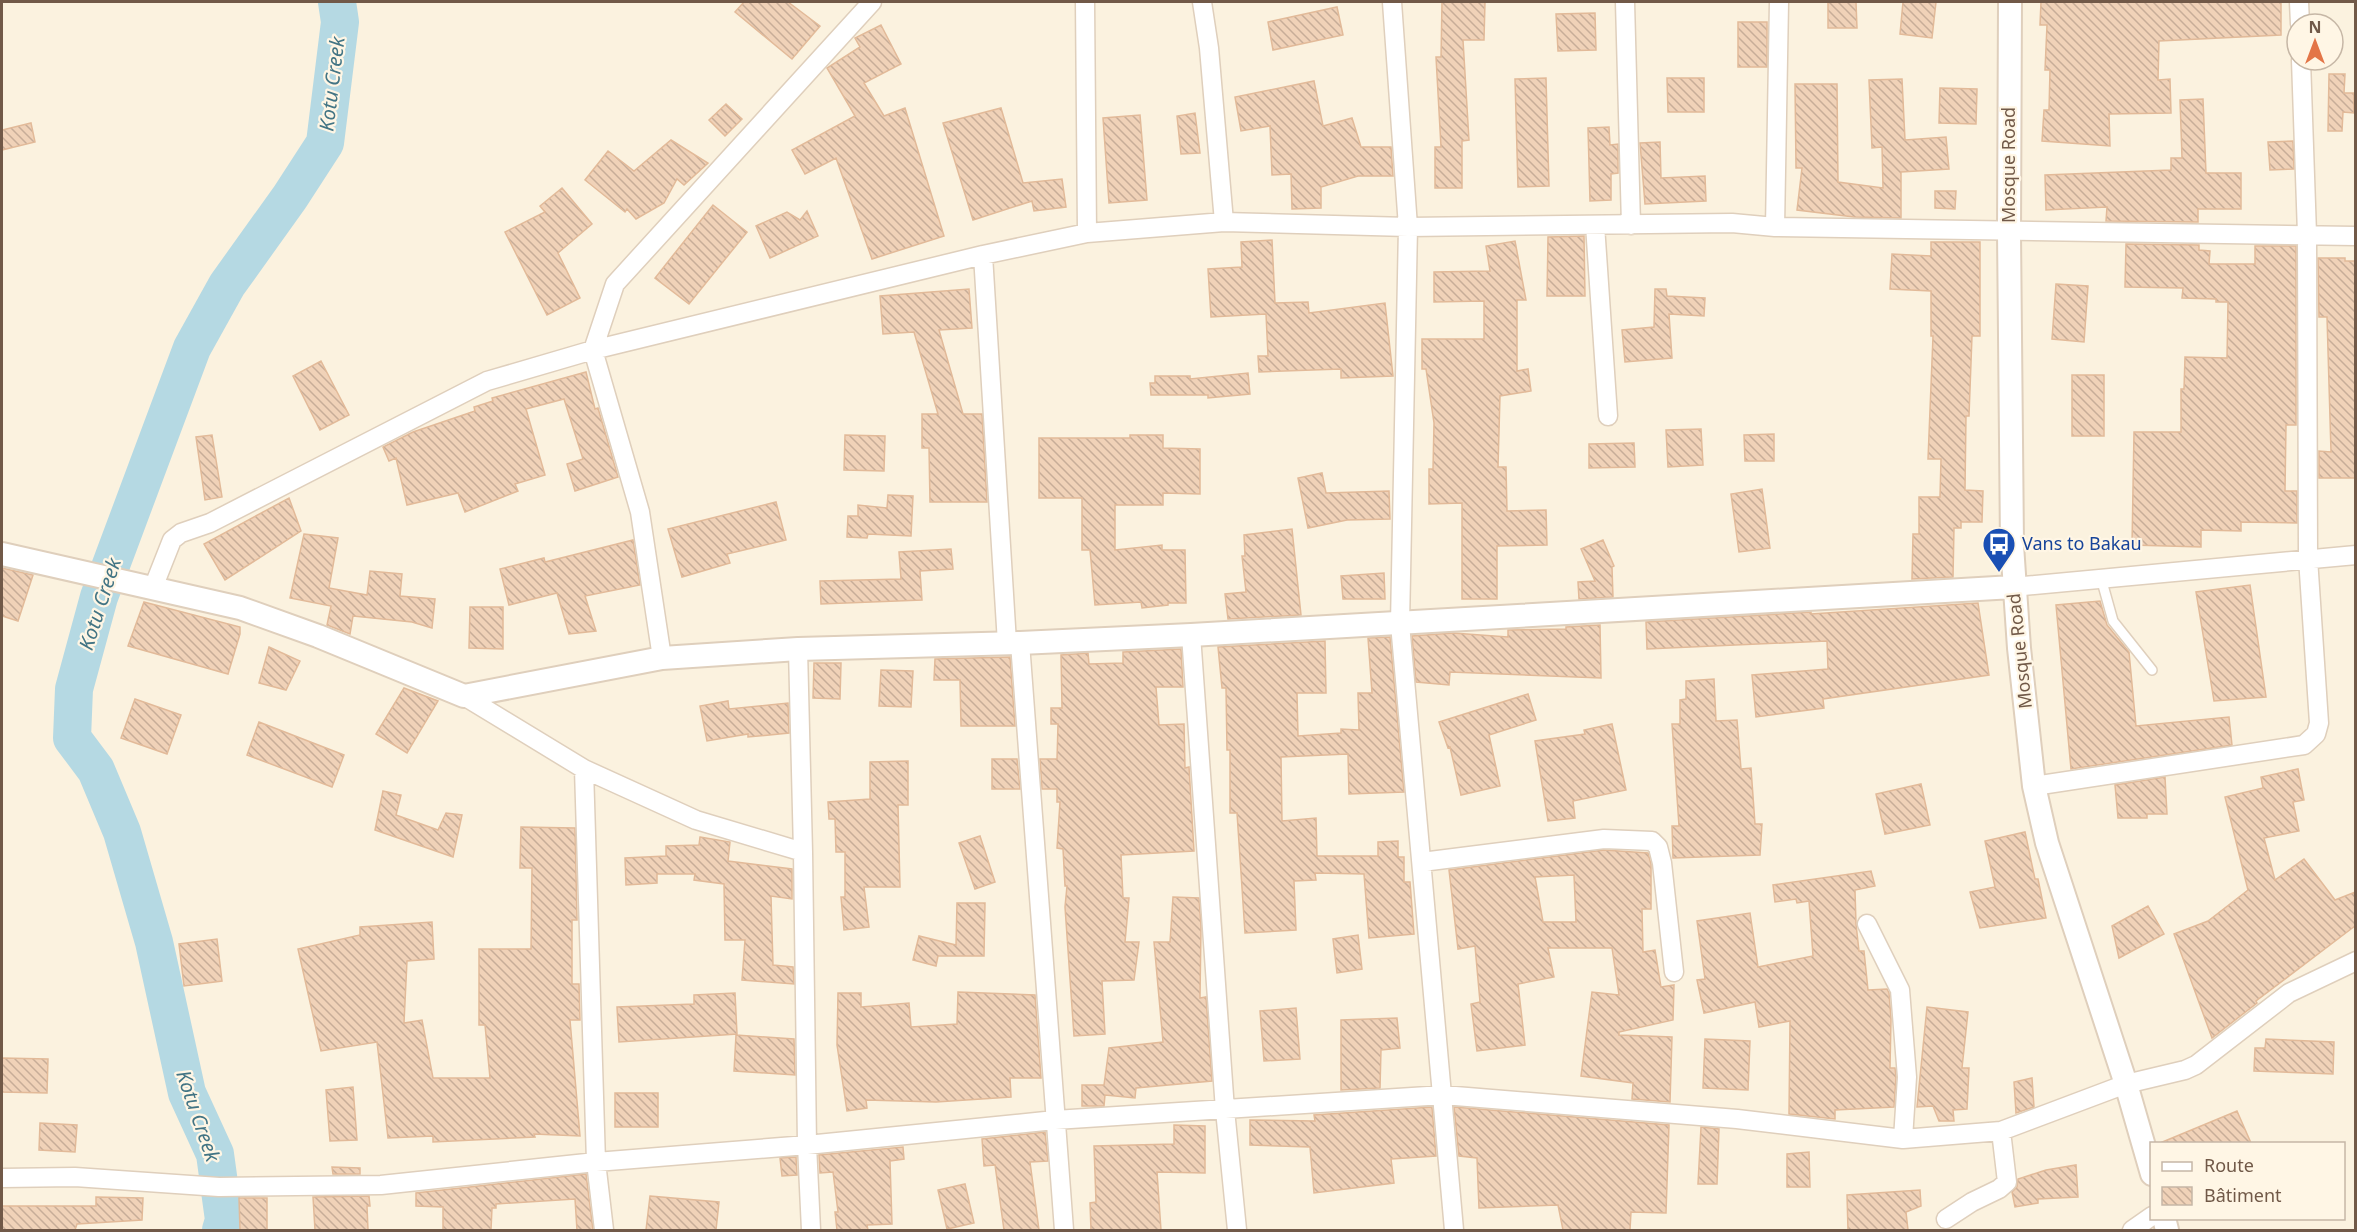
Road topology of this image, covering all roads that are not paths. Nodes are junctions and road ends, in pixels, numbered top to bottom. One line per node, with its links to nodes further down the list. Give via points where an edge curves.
1 (872, 2): 19 (street, via 615,284)
2 (1085, 2): 15 (street)
3 (1202, 2): 9 (street)
4 (1392, 2): 13 (street)
5 (1625, 2): 11 (street)
6 (1779, 2): 12 (street)
7 (2010, 2): 14 (street, Mosque Road)
8 (2301, 72): 16 (street)
9 (1224, 222): 13 (street); 15 (street)
10 (1595, 225): 11 (street); 13 (street); 20 (street)
11 (1631, 225): 12 (street, via 1732,223)
12 (1775, 227): 14 (street)
13 (1408, 228): 27 (street)
14 (2009, 232): 16 (street); 25 (street, Mosque Road)
15 (1087, 233): 18 (street)
16 (2307, 234): 17 (street); 23 (street)
17 (2355, 236)
18 (983, 255): 19 (street); 29 (street)
19 (593, 350): 26 (street, via 487,381 210,523 181,533 172,540); 31 (street, via 640,513)
20 (1608, 416)
21 (2, 554): 26 (street)
22 (2355, 555): 23 (street)
23 (2307, 558): 24 (street); 35 (street, via 2319,723 2316,734 2304,745)
24 (2101, 578): 25 (street); 32 (lane, via 2113,621)
25 (2013, 586): 27 (street); 35 (street, Mosque Road)
26 (153, 588): 33 (street, via 240,608)
27 (1400, 624): 28 (street); 37 (street)
28 (1191, 635): 29 (street); 43 (street)
29 (1014, 643): 30 (street); 44 (street)
30 (798, 649): 31 (street); 36 (street)
31 (662, 658): 33 (street)
32 (2152, 670)
33 (464, 696): 34 (street)
34 (584, 769): 36 (street, via 696,820); 48 (street)
35 (2034, 786): 41 (street, Mosque Road, via 2047,843)
36 (803, 852): 47 (street)
37 (1422, 862): 40 (street, via 1604,839 1652,841 1662,863); 42 (street)
38 (1867, 924): 46 (street, via 1900,990 1907,1077)
39 (2355, 961): 41 (street, via 2289,993 2196,1065)
40 (1674, 972)
41 (2126, 1084): 45 (street); 49 (street, Mosque Road)
42 (1443, 1095): 43 (street); 46 (street, via 1737,1119); 57 (street)
43 (1225, 1110): 44 (street); 56 (street)
44 (1055, 1120): 47 (street); 55 (street)
45 (2001, 1131): 46 (street); 52 (street, via 2007,1182)
46 (1904, 1139)
47 (807, 1145): 48 (street); 54 (street)
48 (596, 1162): 50 (street, via 381,1185 219,1187 75,1177); 53 (street)
49 (2150, 1170)
50 (2, 1178)
51 (2150, 1217): 58 (street)
52 (1946, 1219)
53 (604, 1230)
54 (811, 1230)
55 (1064, 1230)
56 (1237, 1230)
57 (1454, 1230)
58 (2132, 1230)

